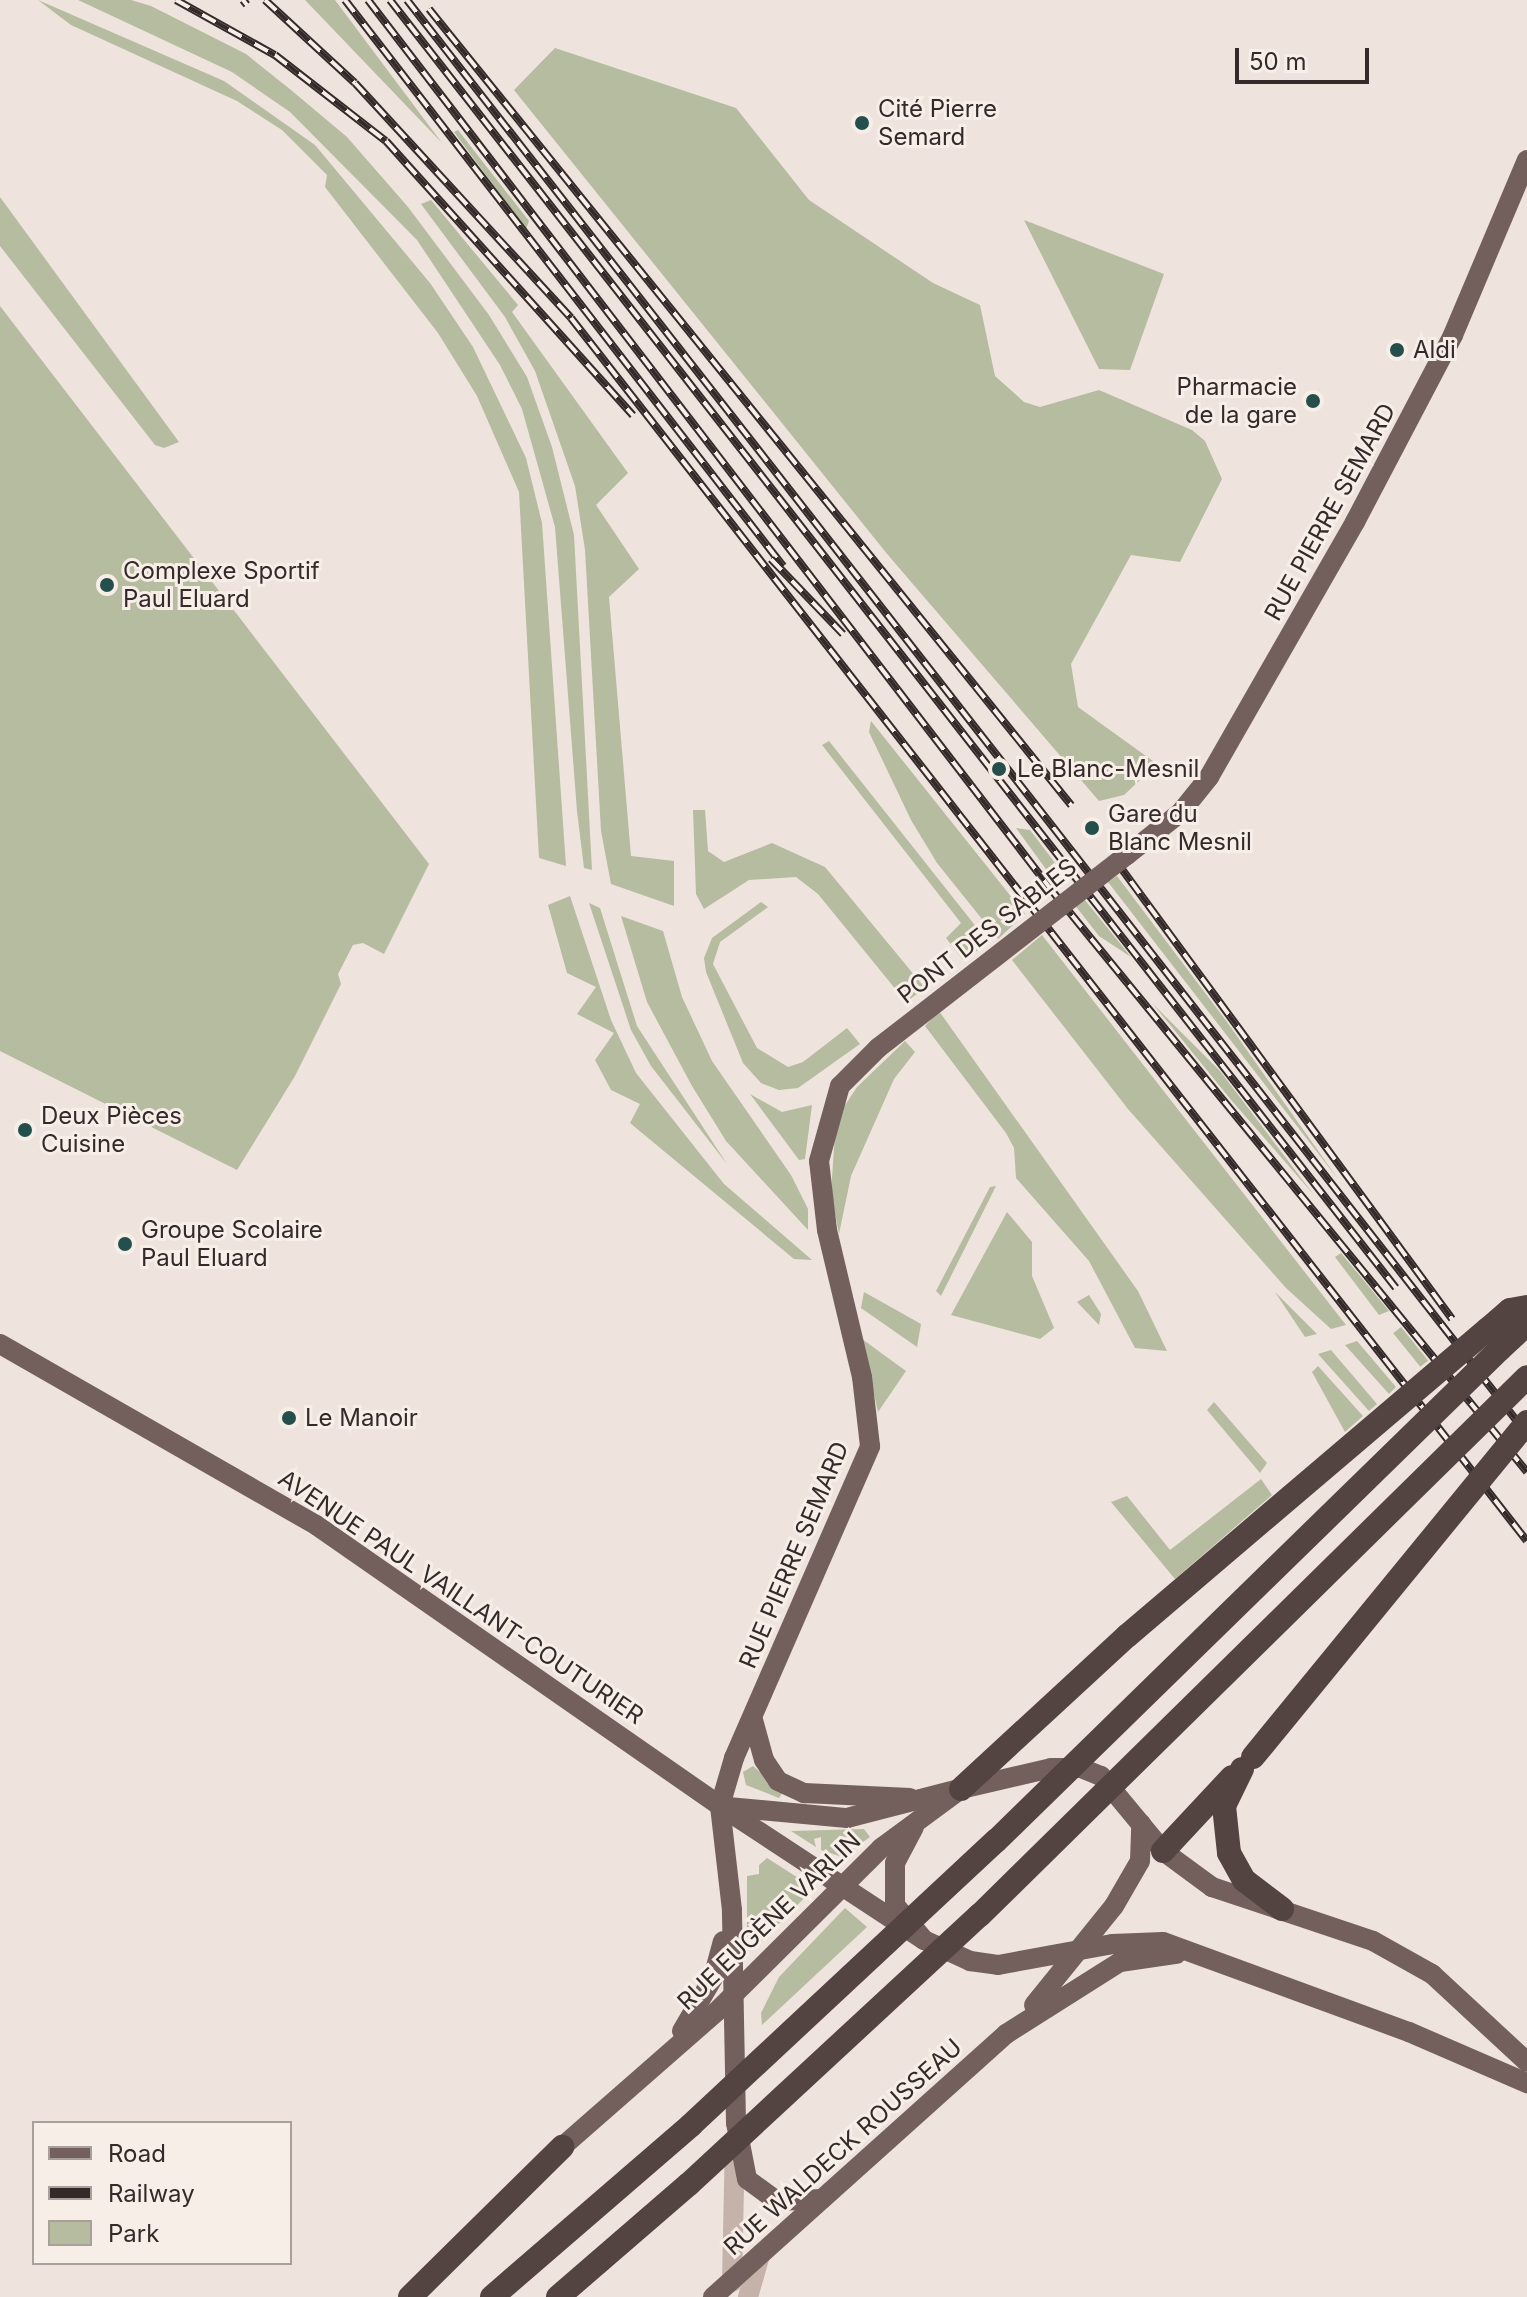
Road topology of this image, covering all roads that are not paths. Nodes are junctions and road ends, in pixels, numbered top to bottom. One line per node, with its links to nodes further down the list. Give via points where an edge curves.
1 (1527, 160): 2 (main road, RUE PIERRE SEMARD, via 1416,412 1309,603 1197,794)
2 (1127, 855): 3 (main road, PONT DES SABLES, bridge)
3 (878, 1048): 10 (main road, RUE PIERRE SEMARD, via 840,1086 819,1161 827,1230 862,1377 870,1446)
4 (1527, 1307): 6 (highway, via 1510,1310)
5 (1527, 1324): 6 (highway)
6 (1494, 1339): 12 (highway, bridge, via 1127,1636); 35 (highway, bridge, via 996,1841 691,2125)
7 (0, 1344): 14 (main road, AVENUE PAUL VAILLANT-COUTURIER, via 316,1525)
8 (1527, 1377): 36 (highway, bridge, via 957,1937)
9 (1527, 1422): 11 (highway, bridge)
10 (753, 1720): 13 (main road, via 764,1760 778,1781 804,1793); 14 (main road, RUE PIERRE SEMARD, via 734,1758)
11 (1248, 1763): 17 (highway); 20 (highway, via 1224,1806 1229,1853 1244,1880)
12 (961, 1789): 13 (main road, AVENUE PAUL VAILLANT-COUTURIER); 15 (main road); 16 (main road, via 1008,1775 1081,1768 1101,1776 1121,1794)
13 (918, 1798): 14 (main road, AVENUE PAUL VAILLANT-COUTURIER, via 887,1811 847,1818)
14 (720, 1806): 19 (main road, AVENUE PAUL VAILLANT-COUTURIER); 21 (main road)
15 (916, 1823): 19 (main road, RUE EUGÈNE VARLIN, via 881,1848); 22 (main road, via 895,1863 895,1905)
16 (1141, 1824): 17 (main road); 18 (main road)
17 (1163, 1851): 18 (main road); 20 (main road, via 1212,1887)
18 (1140, 1861): 23 (main road, via 1114,1906)
19 (842, 1889): 22 (main road, AVENUE PAUL VAILLANT-COUTURIER); 25 (main road, RUE EUGÈNE VARLIN)
20 (1282, 1909): 28 (main road, via 1386,1946 1432,1974)
21 (732, 1910): 25 (main road); 27 (main road, RUE EUGÈNE VARLIN, via 713,1978 695,2014)
22 (924, 1940): 23 (main road, via 970,1961 998,1965)
23 (1080, 1948): 24 (main road, via 1163,1942); 26 (main road, RUE WALDECK ROUSSEAU)
24 (1196, 1953): 26 (main road, RUE WALDECK ROUSSEAU, via 1120,1962); 28 (main road)
25 (730, 1998): 27 (main road, RUE EUGÈNE VARLIN); 29 (main road)
26 (1006, 2034): 31 (main road, RUE WALDECK ROUSSEAU)
27 (660, 2059): 30 (main road, RUE EUGÈNE VARLIN)
28 (1526, 2078)
29 (736, 2123): 31 (main road, via 747,2179 761,2194 777,2201); 33 (street)
30 (562, 2147): 34 (highway)
31 (822, 2199): 32 (main road, RUE WALDECK ROUSSEAU)
32 (759, 2259): 33 (main road, RUE WALDECK ROUSSEAU); 38 (street)
33 (732, 2282): 37 (main road, RUE WALDECK ROUSSEAU)
34 (410, 2297)
35 (492, 2297)
36 (558, 2297)
37 (713, 2297)
38 (748, 2297)

